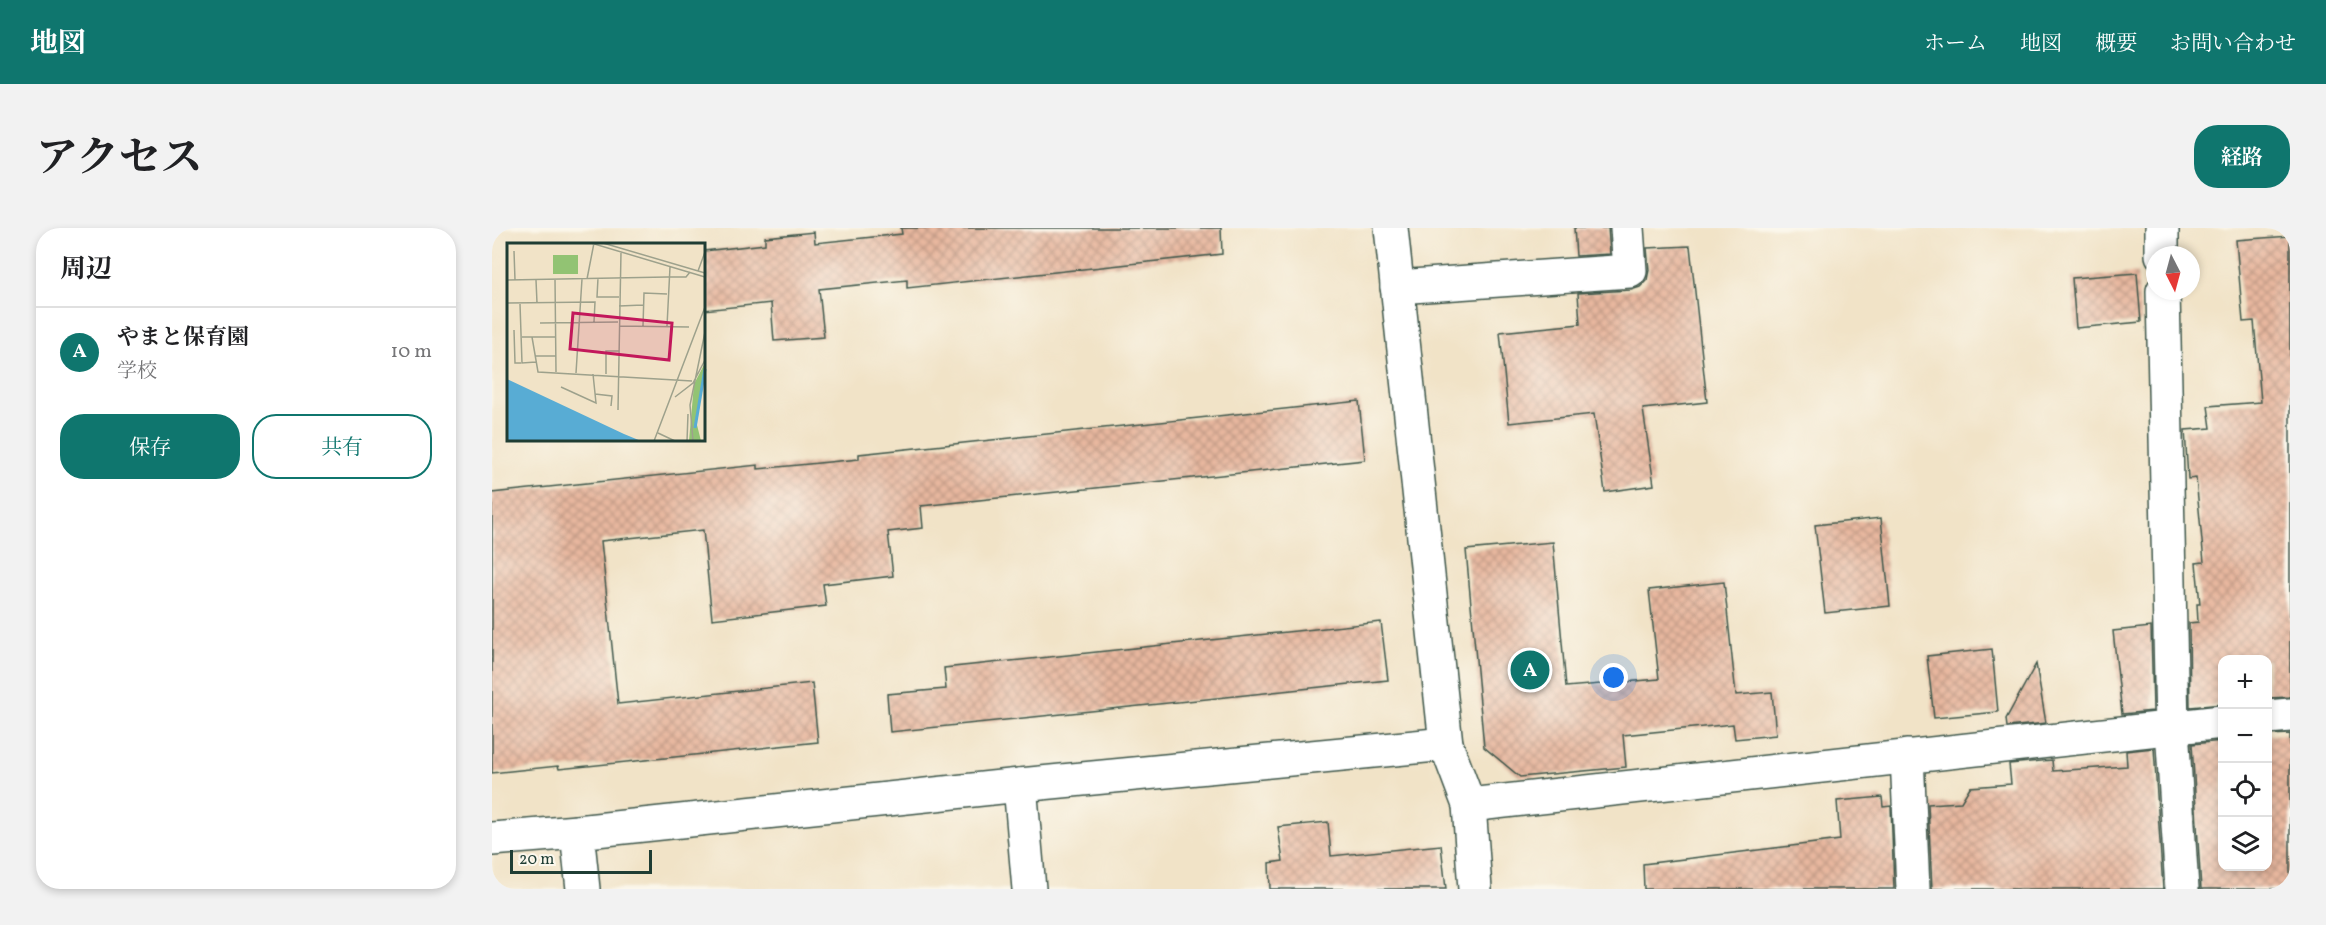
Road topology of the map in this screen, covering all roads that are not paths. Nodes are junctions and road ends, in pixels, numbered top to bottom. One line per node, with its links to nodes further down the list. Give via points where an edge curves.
1 (1391, 228): 5 (street)
2 (1627, 228): 5 (street, via 1630,271)
3 (2162, 228): 4 (street)
4 (2162, 246)
5 (1397, 287): 11 (street)
6 (2163, 300): 10 (street)
7 (2290, 715): 8 (street)
8 (2272, 717)
9 (2218, 723): 10 (street)
10 (2172, 728): 12 (street); 21 (street)
11 (1446, 744): 13 (street); 14 (street)
12 (1907, 756): 14 (street); 20 (street)
13 (1020, 785): 15 (street); 18 (street)
14 (1469, 805): 19 (street)
15 (577, 832): 16 (street); 17 (street)
16 (492, 839)
17 (584, 889)
18 (1029, 889)
19 (1475, 889)
20 (1913, 889)
21 (2182, 889)

